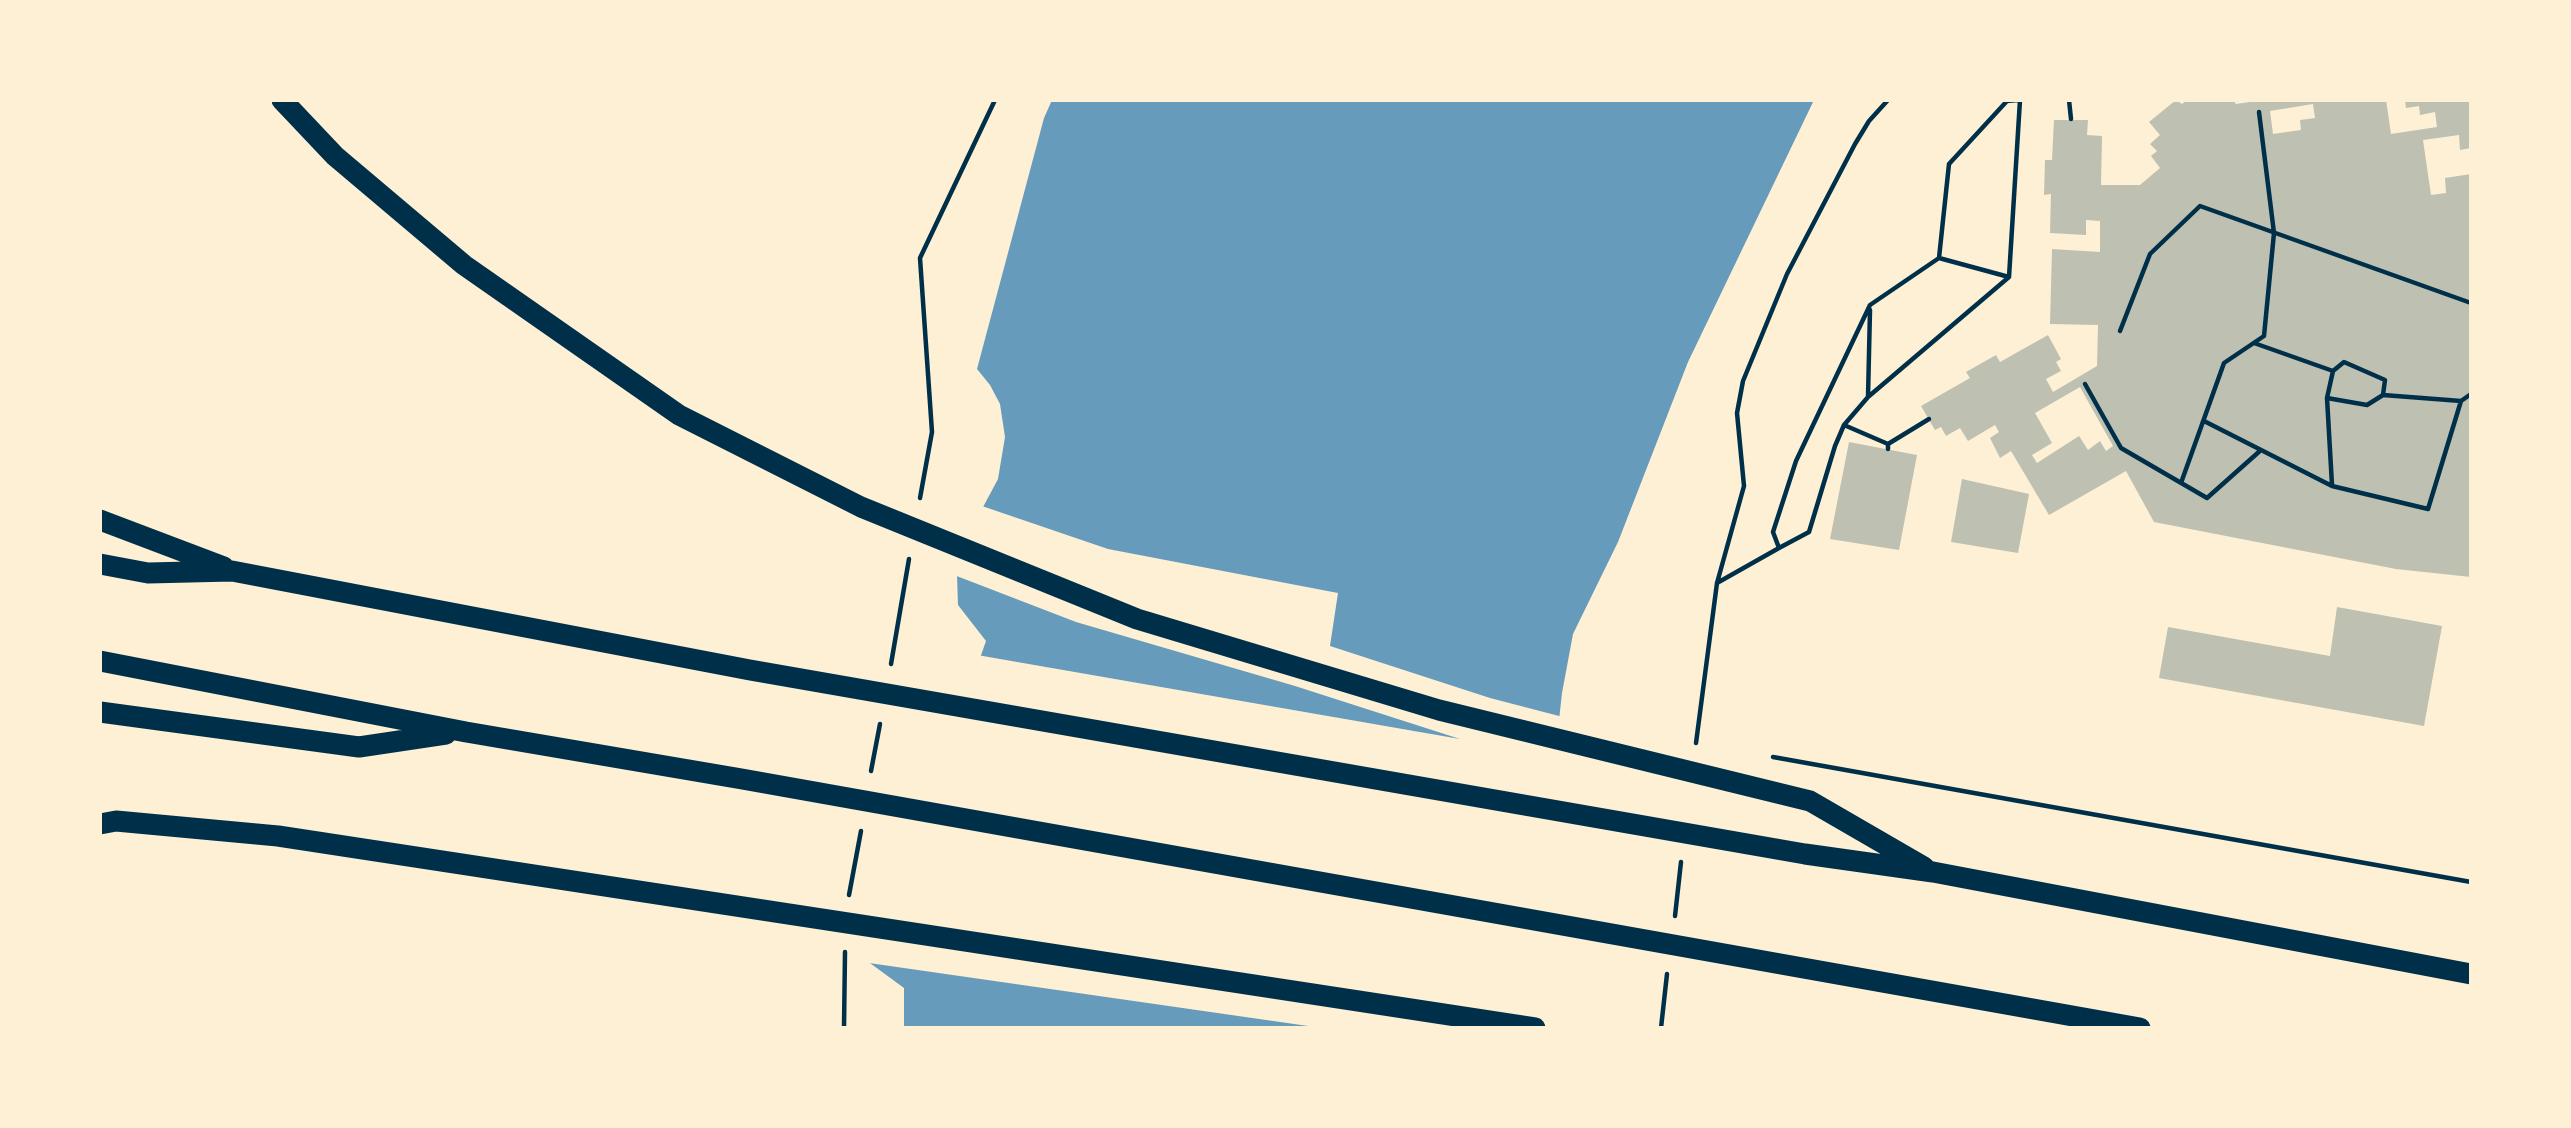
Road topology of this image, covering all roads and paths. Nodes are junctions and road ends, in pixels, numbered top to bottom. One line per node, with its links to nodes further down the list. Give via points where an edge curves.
1 (282, 100): 39 (highway, via 335,156 464,265 679,415 861,507 1137,619 1439,710 1810,801)
2 (1888, 100): 31 (path, via 1855,145 1787,274 1743,381 1737,413 1744,486)
3 (2019, 100): 8 (path, via 2007,102 1949,164); 9 (path)
4 (2068, 100): 6 (path)
5 (2259, 112): 7 (path)
6 (2071, 120)
7 (2274, 233): 10 (path); 12 (path, via 2200,206 2150,254); 13 (path, via 2264,336)
8 (1940, 258): 9 (path); 11 (path)
9 (2009, 277): 18 (path)
10 (2471, 303)
11 (1870, 306): 18 (path); 28 (path, via 1796,461 1773,531)
12 (2120, 331)
13 (2253, 343): 14 (path); 22 (path, via 2224,363)
14 (2333, 371): 17 (path, via 2344,362 2385,380); 19 (path)
15 (2085, 384): 25 (path, via 2121,448)
16 (2471, 394): 20 (path)
17 (2383, 395): 19 (path, via 2367,404); 20 (path)
18 (1868, 397): 23 (path)
19 (2327, 398): 26 (path)
20 (2461, 401): 26 (path, via 2428,509)
21 (1929, 419): 23 (path, via 1888,447)
22 (2203, 421): 24 (path); 25 (path)
23 (1844, 425): 28 (path, via 1809,531)
24 (2261, 450): 25 (path, via 2207,498); 26 (path)
25 (2181, 483)
26 (2332, 486)
27 (100, 520): 30 (highway)
28 (1779, 548): 31 (path)
29 (100, 564): 30 (highway, via 148,573)
30 (232, 570): 39 (highway, via 750,670 1805,854)
31 (1717, 583): 35 (path, via 1696,744)
32 (100, 661): 34 (highway)
33 (100, 712): 34 (highway, via 359,747)
34 (466, 732): 46 (highway)
35 (1709, 746)
36 (1764, 756): 40 (path)
37 (100, 824): 44 (highway, via 116,821 278,836)
38 (1682, 852): 41 (path)
39 (1933, 872): 43 (highway)
40 (2471, 882)
41 (1674, 920)
42 (1669, 960): 45 (path)
43 (2471, 974)
44 (1535, 1028)
45 (1661, 1028)
46 (2140, 1028)

